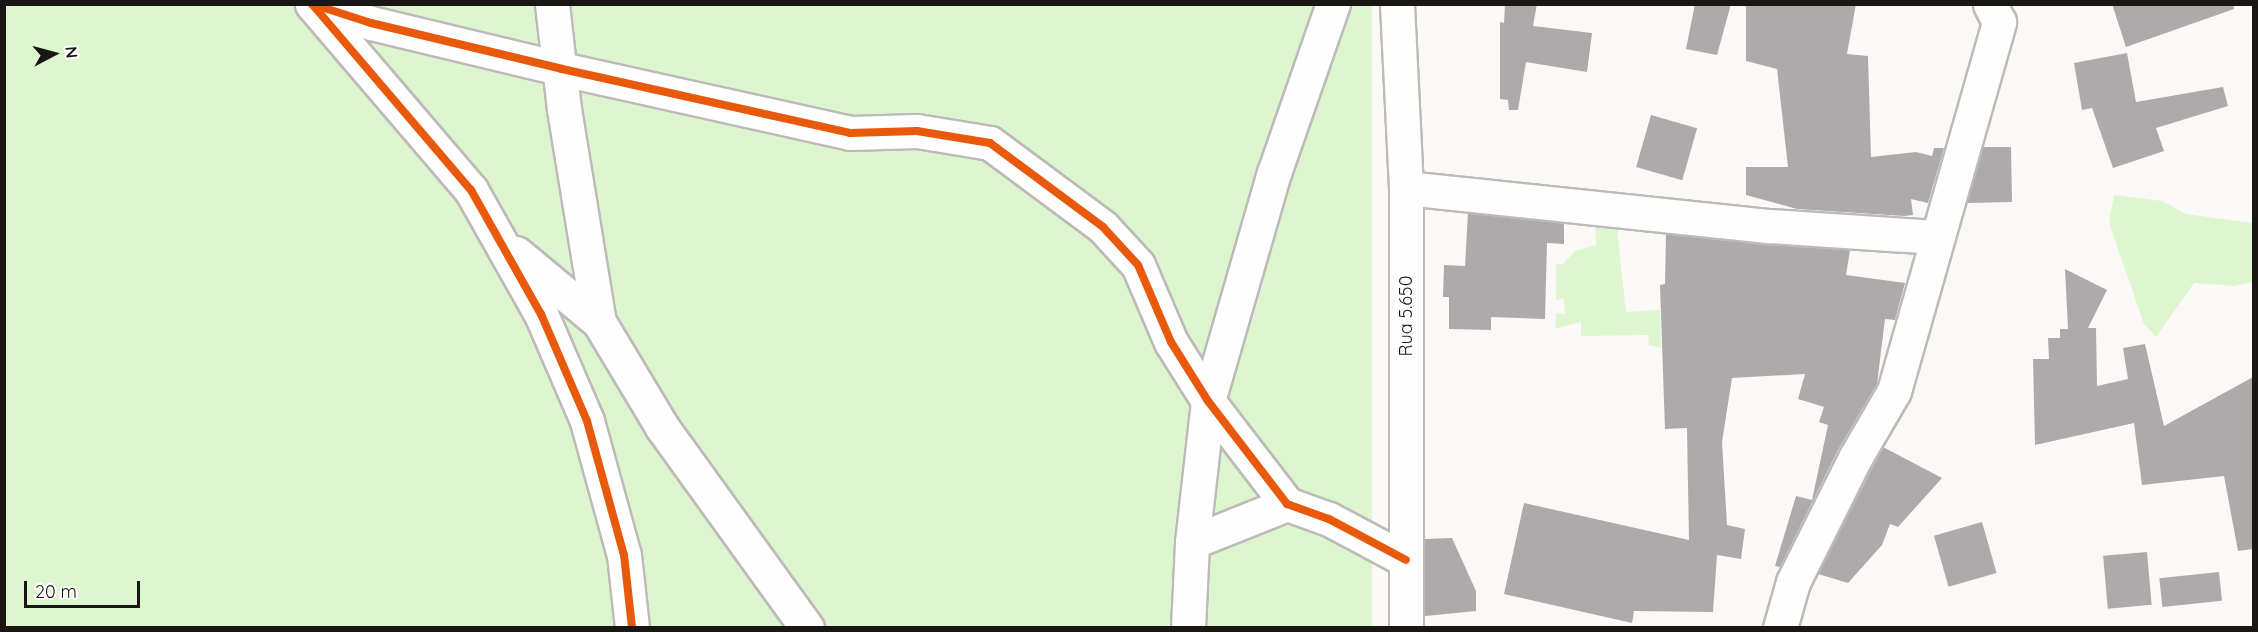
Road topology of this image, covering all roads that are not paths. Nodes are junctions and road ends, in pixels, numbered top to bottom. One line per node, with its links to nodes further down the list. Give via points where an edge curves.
1 (312, 4): 6 (street, via 371,23); 9 (street, via 471,190)
2 (552, 4): 6 (street)
3 (1333, 4): 11 (street, via 1274,173)
4 (1397, 4): 7 (street, Rua 5.650)
5 (1990, 4): 8 (street, via 1999,22)
6 (562, 69): 10 (street, via 564,109); 11 (street, via 850,133 917,131 990,143 1103,227 1138,265 1171,342)
7 (1406, 188): 8 (street, via 1770,226); 14 (street, Rua 5.650)
8 (1937, 237): 19 (street, via 1894,391 1855,458 1793,582)
9 (500, 240): 10 (street); 15 (street, via 541,314 587,421 624,555)
10 (599, 322): 16 (street, via 662,427)
11 (1208, 401): 12 (street); 13 (street)
12 (1287, 504): 13 (street); 14 (street, via 1329,519)
13 (1192, 542): 17 (street)
14 (1406, 560): 18 (street, Rua 5.650)
15 (632, 627)
16 (807, 627)
17 (1188, 627)
18 (1407, 627)
19 (1780, 627)

